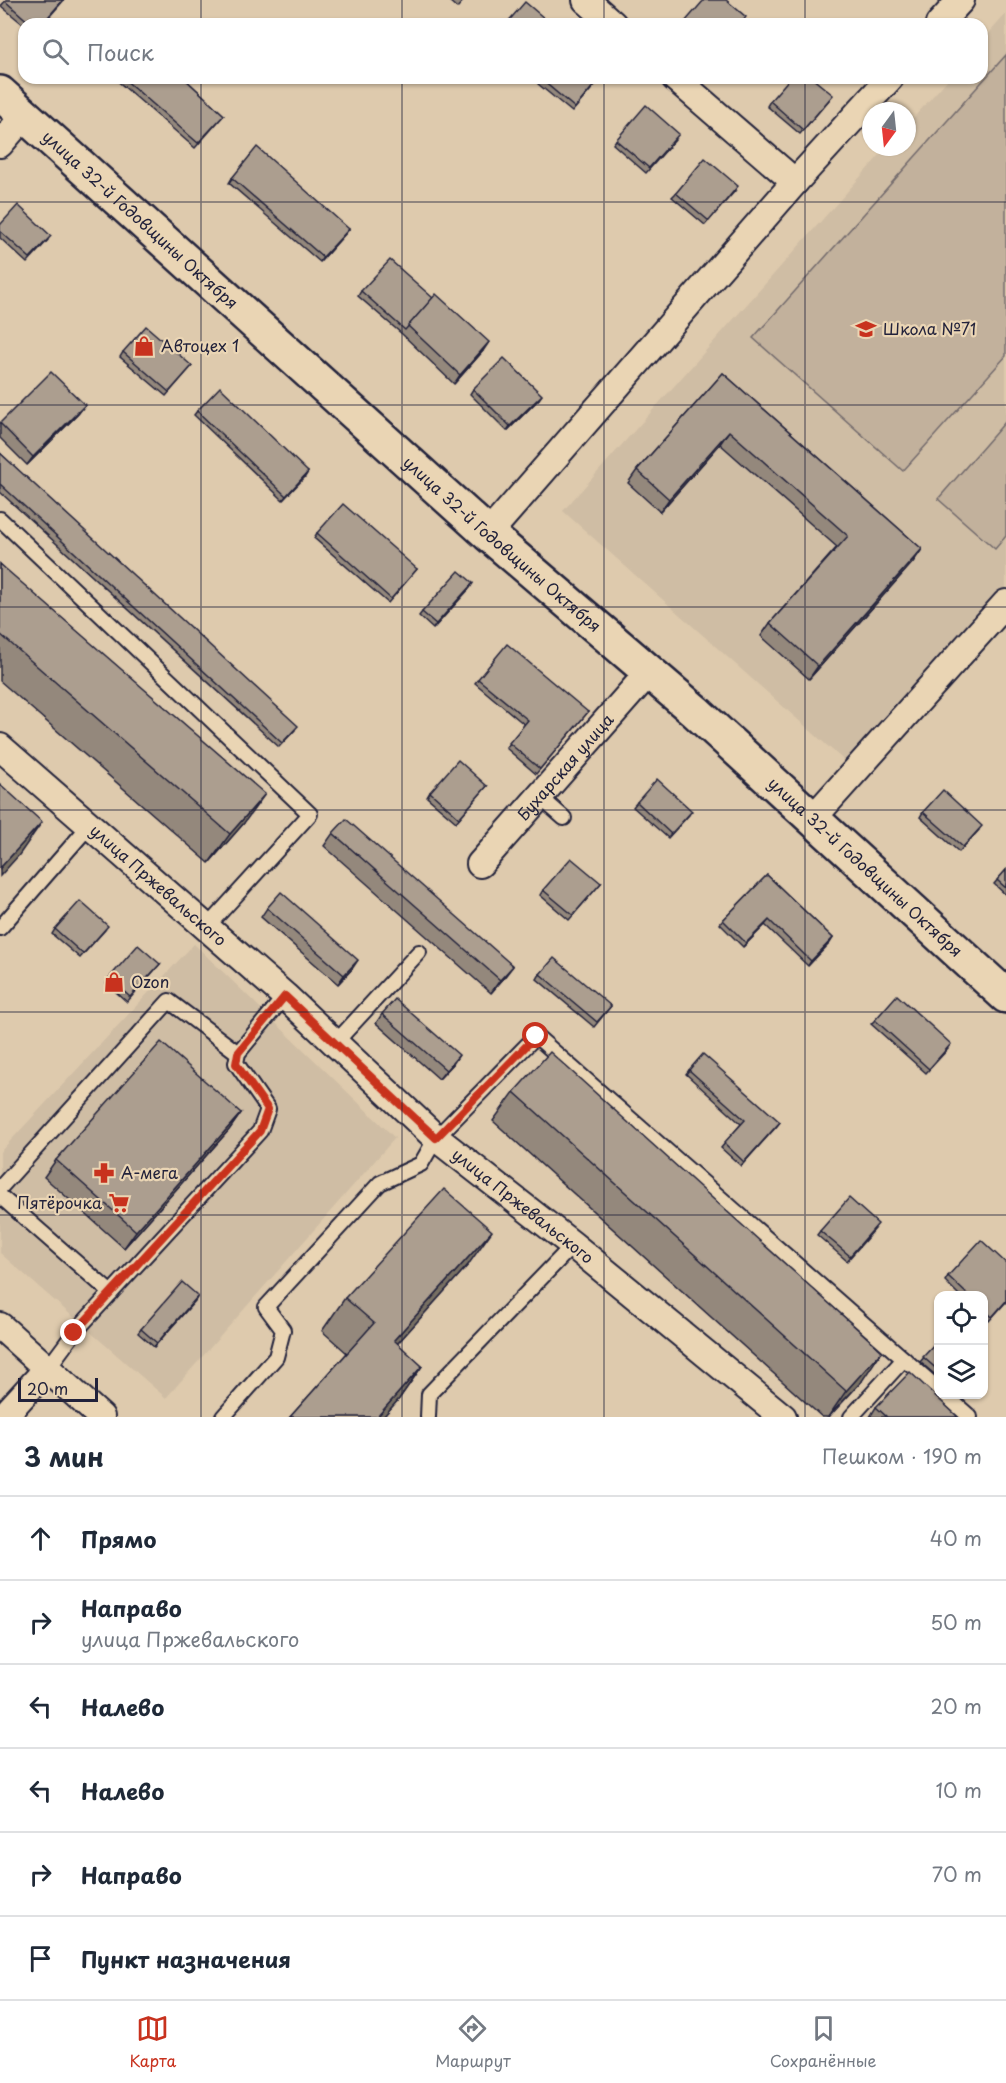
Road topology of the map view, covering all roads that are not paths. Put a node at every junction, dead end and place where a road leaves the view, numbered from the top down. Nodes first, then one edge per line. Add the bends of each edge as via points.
1 (586, 0) edge
2 (961, 0) edge
3 (607, 18) edge
4 (944, 18) edge
5 (682, 84) edge
6 (885, 84) edge
7 (0, 93) edge
8 (25, 115) junction
9 (0, 144) edge
10 (795, 183) junction
11 (0, 519) edge
12 (488, 534) junction
13 (1006, 603) edge
14 (650, 671) junction
15 (0, 747) edge
16 (539, 796) junction
17 (564, 818) dead end
18 (813, 818) junction
19 (89, 826) junction
20 (480, 864) dead end
21 (0, 928) edge
22 (206, 928) junction
23 (418, 952) dead end
24 (285, 996) junction
25 (1006, 996) edge
26 (335, 1042) junction
27 (238, 1053) junction
28 (436, 1138) junction
29 (0, 1188) edge
30 (0, 1196) edge
31 (573, 1245) junction
32 (111, 1293) junction
33 (0, 1326) edge
34 (904, 1359) junction
35 (48, 1368) junction
36 (934, 1385) edge
37 (949, 1399) edge
38 (3, 1417) edge
39 (100, 1417) edge
40 (223, 1417) edge
41 (428, 1417) edge
42 (783, 1417) edge
43 (851, 1417) edge
44 (970, 1417) edge

1 - 3 street
2 - 4 street
5 - 10 street
6 - 10 street
7 - 8 main road, улица 32-й Годовщины Октября
8 - 9 street
8 - 12 main road, улица 32-й Годовщины Октября
10 - 12 street
11 - 22 lane via 310,814
12 - 14 main road, улица 32-й Годовщины Октября
13 - 18 street
14 - 16 street, Бухарская улица
14 - 18 main road, улица 32-й Годовщины Октября
15 - 19 street, улица Пржевальского
16 - 17 lane
16 - 20 street, Бухарская улица
18 - 25 main road, улица 32-й Годовщины Октября
19 - 21 lane
19 - 22 street, улица Пржевальского
22 - 24 street, улица Пржевальского
23 - 26 lane
24 - 26 street, улица Пржевальского
24 - 27 lane
26 - 28 street, улица Пржевальского
27 - 29 lane via 169,1001
27 - 32 lane via 236,1064 268,1109 260,1131
28 - 31 street, улица Пржевальского
28 - 34 lane via 536,1036
28 - 40 lane via 421,1164 380,1183 266,1307 283,1330 276,1357
30 - 32 lane
31 - 41 lane via 429,1394
31 - 42 street, улица Пржевальского
32 - 35 lane
33 - 35 street
34 - 36 lane
34 - 43 lane
35 - 38 street
35 - 39 street
37 - 44 lane

